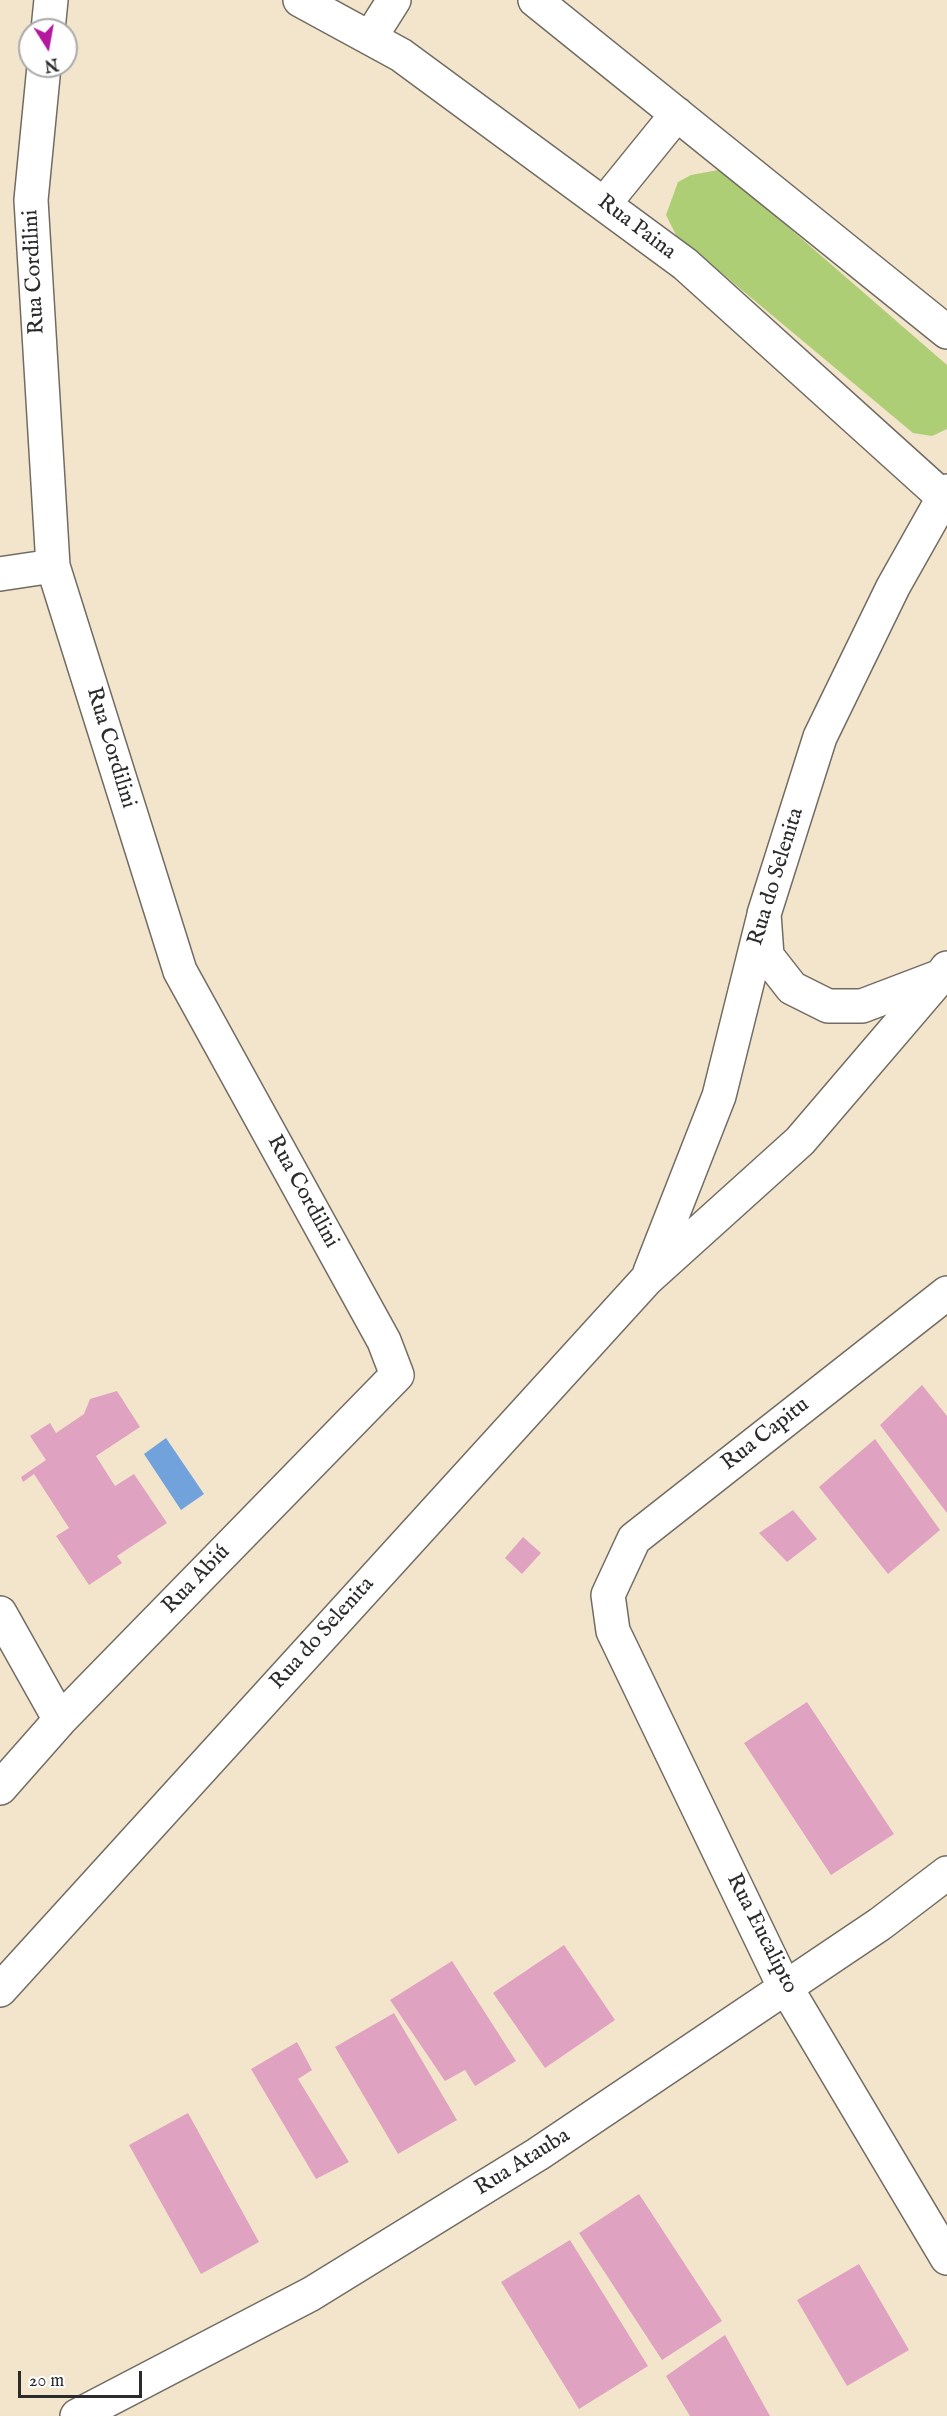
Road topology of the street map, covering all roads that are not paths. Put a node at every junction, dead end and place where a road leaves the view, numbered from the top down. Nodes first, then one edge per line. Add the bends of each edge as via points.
1 (51, 0) edge
2 (300, 0) edge
3 (394, 0) edge
4 (535, 0) edge
5 (49, 18) edge
6 (370, 38) junction
7 (43, 78) edge
8 (677, 114) junction
9 (604, 204) junction
10 (947, 332) edge
11 (945, 494) edge
12 (53, 566) junction
13 (0, 574) edge
14 (764, 914) junction
15 (944, 972) edge
16 (647, 1279) junction
17 (947, 1293) edge
18 (397, 1375) joint
19 (608, 1595) joint
20 (0, 1613) edge
21 (58, 1716) junction
22 (0, 1788) edge
23 (947, 1874) edge
24 (786, 1987) junction
25 (0, 1990) edge
26 (947, 2258) edge
27 (77, 2416) edge

1 - 5 street
2 - 6 street, Rua Paina
3 - 6 street
4 - 8 street
6 - 9 street, Rua Paina via 401,55
7 - 12 street, Rua Cordilini via 31,200
8 - 9 street
8 - 10 street
9 - 11 street, Rua Paina via 685,264
11 - 14 street, Rua do Selenita via 893,587 820,737
12 - 13 street
12 - 18 street, Rua Cordilini via 180,971 384,1341
14 - 15 street via 767,956 792,988 828,1006 862,1006
14 - 16 street, Rua do Selenita via 719,1096
15 - 16 street, Rua do Selenita via 800,1141
16 - 25 street, Rua do Selenita
17 - 19 street, Rua Capitu via 634,1539
18 - 21 street, Rua Abiú
19 - 24 street, Rua Eucalipto via 613,1630
20 - 21 street
21 - 22 street, Rua Abiú
23 - 24 street, Rua Atauba
24 - 26 street, Rua Eucalipto
24 - 27 street, Rua Atauba via 538,2154 311,2294

